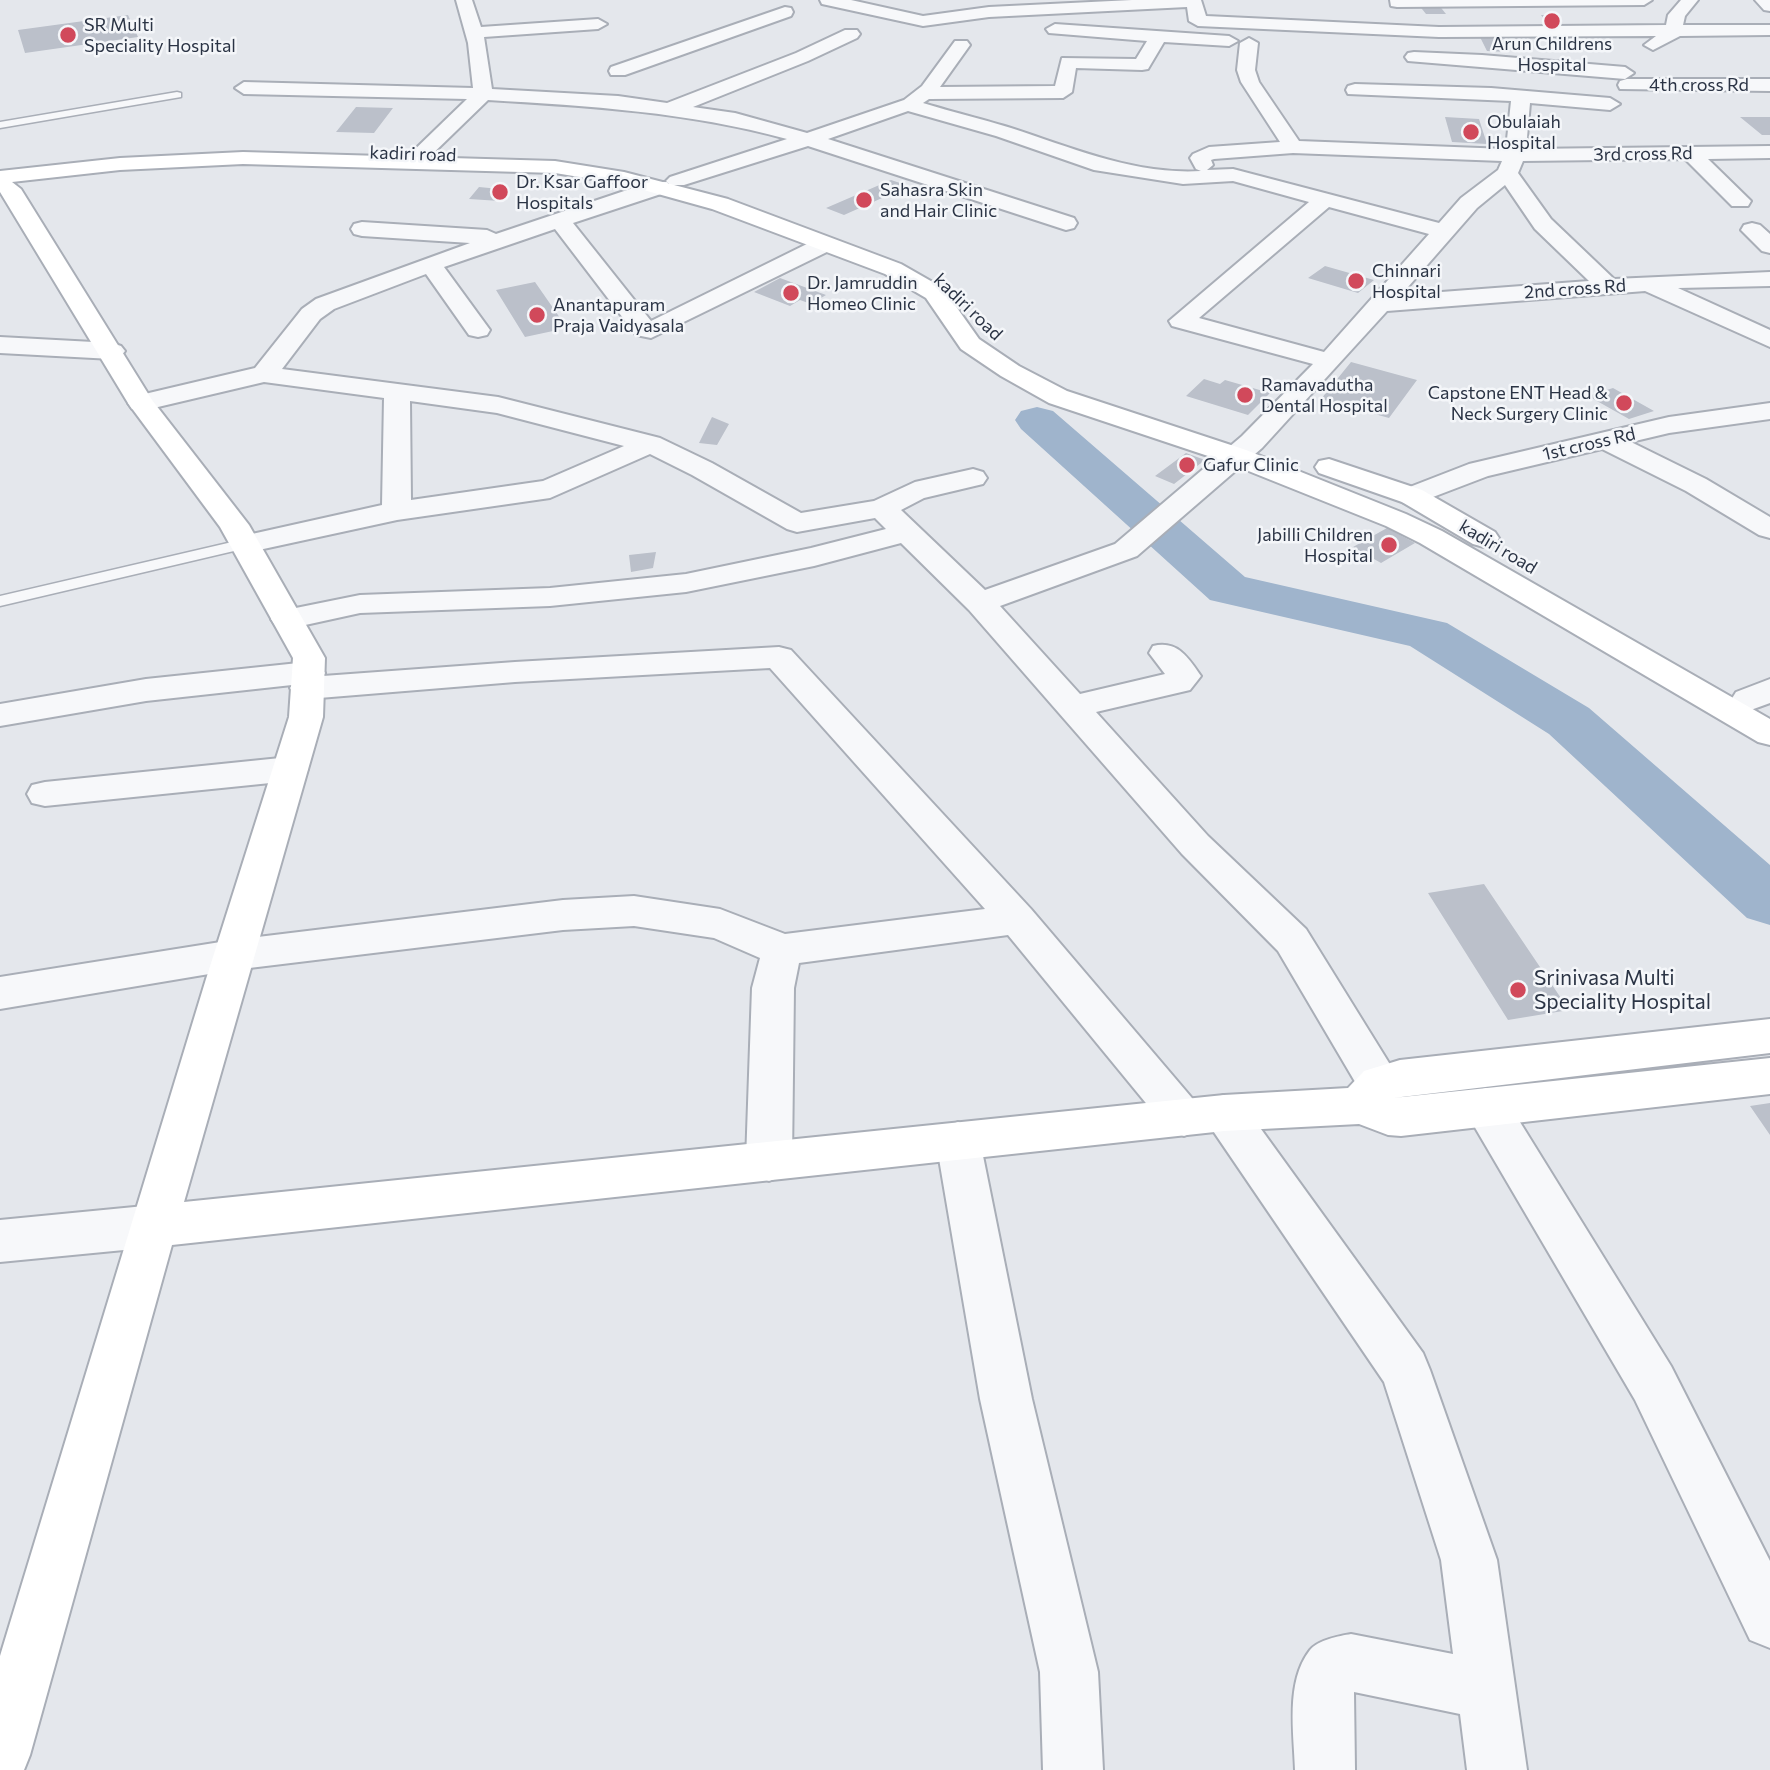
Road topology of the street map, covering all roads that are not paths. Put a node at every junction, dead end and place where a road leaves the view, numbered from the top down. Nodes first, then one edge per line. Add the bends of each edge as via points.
1 (464, 0) edge
2 (1644, 0) edge
3 (1690, 0) edge
4 (1763, 0) edge
5 (836, 1) edge
6 (1194, 1) edge
7 (1397, 2) dead end
8 (1770, 6) edge
9 (975, 7) edge
10 (785, 12) dead end
11 (923, 21) junction
12 (598, 23) dead end
13 (1770, 30) edge
14 (1198, 32) junction
15 (474, 33) junction
16 (1672, 33) junction
17 (851, 34) dead end
18 (1159, 35) junction
19 (961, 45) dead end
20 (1394, 57) dead end
21 (1339, 72) dead end
22 (1626, 79) junction
23 (1770, 85) edge
24 (243, 88) dead end
25 (1355, 90) junction
26 (926, 93) junction
27 (483, 94) junction
28 (177, 95) dead end
29 (1521, 97) junction
30 (618, 102) junction
31 (1610, 104) junction
32 (907, 105) junction
33 (1369, 106) dead end
34 (671, 108) junction
35 (1594, 120) dead end
36 (0, 125) edge
37 (1368, 130) dead end
38 (1580, 135) dead end
39 (808, 139) junction
40 (1293, 147) junction
41 (1351, 149) junction
42 (1770, 152) edge
43 (1690, 153) junction
44 (1563, 155) junction
45 (417, 157) junction
46 (1511, 164) junction
47 (6, 174) edge
48 (1208, 177) junction
49 (668, 184) junction
50 (1325, 200) junction
51 (1740, 201) dead end
52 (559, 219) junction
53 (1066, 223) dead end
54 (362, 229) dead end
55 (1752, 230) dead end
56 (1443, 231) junction
57 (503, 239) junction
58 (825, 244) junction
59 (1770, 246) edge
60 (429, 264) junction
61 (1770, 279) edge
62 (1648, 284) junction
63 (1609, 287) junction
64 (1380, 304) junction
65 (979, 315) dead end
66 (478, 331) dead end
67 (997, 334) dead end
68 (1770, 339) edge
69 (0, 345) edge
70 (112, 351) junction
71 (1331, 361) junction
72 (264, 374) junction
73 (397, 391) junction
74 (141, 403) junction
75 (1769, 412) edge
76 (1605, 440) junction
77 (650, 444) junction
78 (1244, 449) junction
79 (973, 478) dead end
80 (882, 508) junction
81 (1404, 508) junction
82 (397, 511) junction
83 (1770, 529) edge
84 (908, 532) junction
85 (245, 544) junction
86 (0, 601) edge
87 (980, 603) junction
88 (287, 619) junction
89 (1165, 653) dead end
90 (308, 681) junction
91 (1762, 701) edge
92 (1074, 706) junction
93 (0, 715) edge
94 (1770, 734) edge
95 (290, 769) junction
96 (44, 794) dead end
97 (1017, 919) junction
98 (782, 950) junction
99 (233, 955) junction
100 (0, 993) edge
101 (1770, 1036) edge
102 (1770, 1076) edge
103 (1369, 1095) junction
104 (1486, 1106) junction
105 (1204, 1115) junction
106 (958, 1141) junction
107 (769, 1161) junction
108 (155, 1226) junction
109 (0, 1241) edge
110 (1770, 1620) edge
111 (1487, 1690) junction
112 (0, 1755) edge
113 (1073, 1770) edge
114 (1325, 1770) edge
115 (1497, 1770) edge

1 - 15 street
2 - 7 street
3 - 16 street via 1677,15
4 - 8 street
5 - 11 street
6 - 9 street
6 - 14 street
9 - 11 street
10 - 30 street via 616,65
11 - 18 street
12 - 15 street
13 - 16 street
14 - 16 street
14 - 18 street
14 - 40 street via 1256,44 1246,70 1250,82
15 - 27 street
16 - 22 street via 1640,54
17 - 34 street
18 - 26 street via 1142,65 1068,62 1063,92
19 - 26 street
20 - 22 street, 4th cross Rd via 1482,60
21 - 25 street
22 - 23 street, 4th cross Rd
22 - 31 street via 1628,88
24 - 27 street
25 - 29 street
25 - 33 street
26 - 32 street
27 - 30 street
27 - 45 street
28 - 36 lane
29 - 31 street
29 - 46 street
30 - 34 street
31 - 35 street
32 - 39 street
32 - 48 street via 1094,164 1183,178
34 - 39 street
37 - 41 street
38 - 44 street
39 - 49 street
39 - 53 street
40 - 41 street, 3rd cross Rd
40 - 48 street, 3rd cross Rd via 1204,155 1200,158
41 - 46 street, 3rd cross Rd
42 - 43 street, 3rd cross Rd
43 - 44 street, 3rd cross Rd
43 - 51 street
44 - 46 street, 3rd cross Rd
45 - 47 main road, kadiri road via 212,158
45 - 49 main road, kadiri road via 565,168
46 - 56 street
46 - 63 street via 1544,224
47 - 70 main road
48 - 50 street via 1233,175
49 - 52 street
49 - 58 main road, kadiri road
49 - 65 main road, kadiri road via 725,194 928,268
50 - 56 street
50 - 71 street via 1181,321
52 - 57 street
52 - 58 street via 645,330 651,331
54 - 57 street
55 - 59 street
56 - 64 street
57 - 60 street
58 - 78 main road, kadiri road via 893,269 935,293 970,344 1046,391
60 - 66 street
60 - 72 street via 325,304 311,314
61 - 62 street, 2nd cross Rd
62 - 63 street, 2nd cross Rd
62 - 68 street
63 - 64 street, 2nd cross Rd
64 - 71 street
67 - 78 main road, kadiri road via 1015,354 1066,378
69 - 70 street
70 - 74 main road
71 - 78 street
72 - 73 street
72 - 74 street
73 - 77 street via 498,405
73 - 82 street
74 - 85 main road
75 - 76 street, 1st cross Rd via 1669,425
76 - 81 street, 1st cross Rd via 1479,470
76 - 83 street via 1696,485
77 - 80 street via 797,523
77 - 82 street via 550,489
78 - 81 main road, kadiri road
78 - 87 street via 1126,550
79 - 80 street via 915,491
80 - 84 street
81 - 91 main road, kadiri road
81 - 94 main road, kadiri road via 1523,590
82 - 85 street
84 - 87 street
84 - 88 street via 686,583 550,597 360,604
85 - 86 lane
85 - 88 main road
87 - 92 street
88 - 90 main road via 309,658
89 - 92 street via 1184,676 1178,682
90 - 93 street via 146,690
90 - 95 main road via 306,717
90 - 97 street via 779,657
92 - 103 street via 1195,845 1292,940
95 - 96 street
95 - 99 main road
97 - 98 street
97 - 105 street
98 - 99 street via 720,924 634,911
98 - 107 street via 773,988
99 - 100 street
99 - 108 main road
101 - 103 main road via 1400,1078
102 - 104 main road
103 - 104 main road via 1388,1116
103 - 105 main road
104 - 110 street via 1653,1382
105 - 106 main road
105 - 111 street via 1405,1370 1469,1560
106 - 107 main road
106 - 113 street via 1006,1399 1069,1672
107 - 108 main road
108 - 109 street
108 - 112 main road
111 - 114 street via 1351,1663 1337,1665 1328,1673 1324,1689
111 - 115 street

